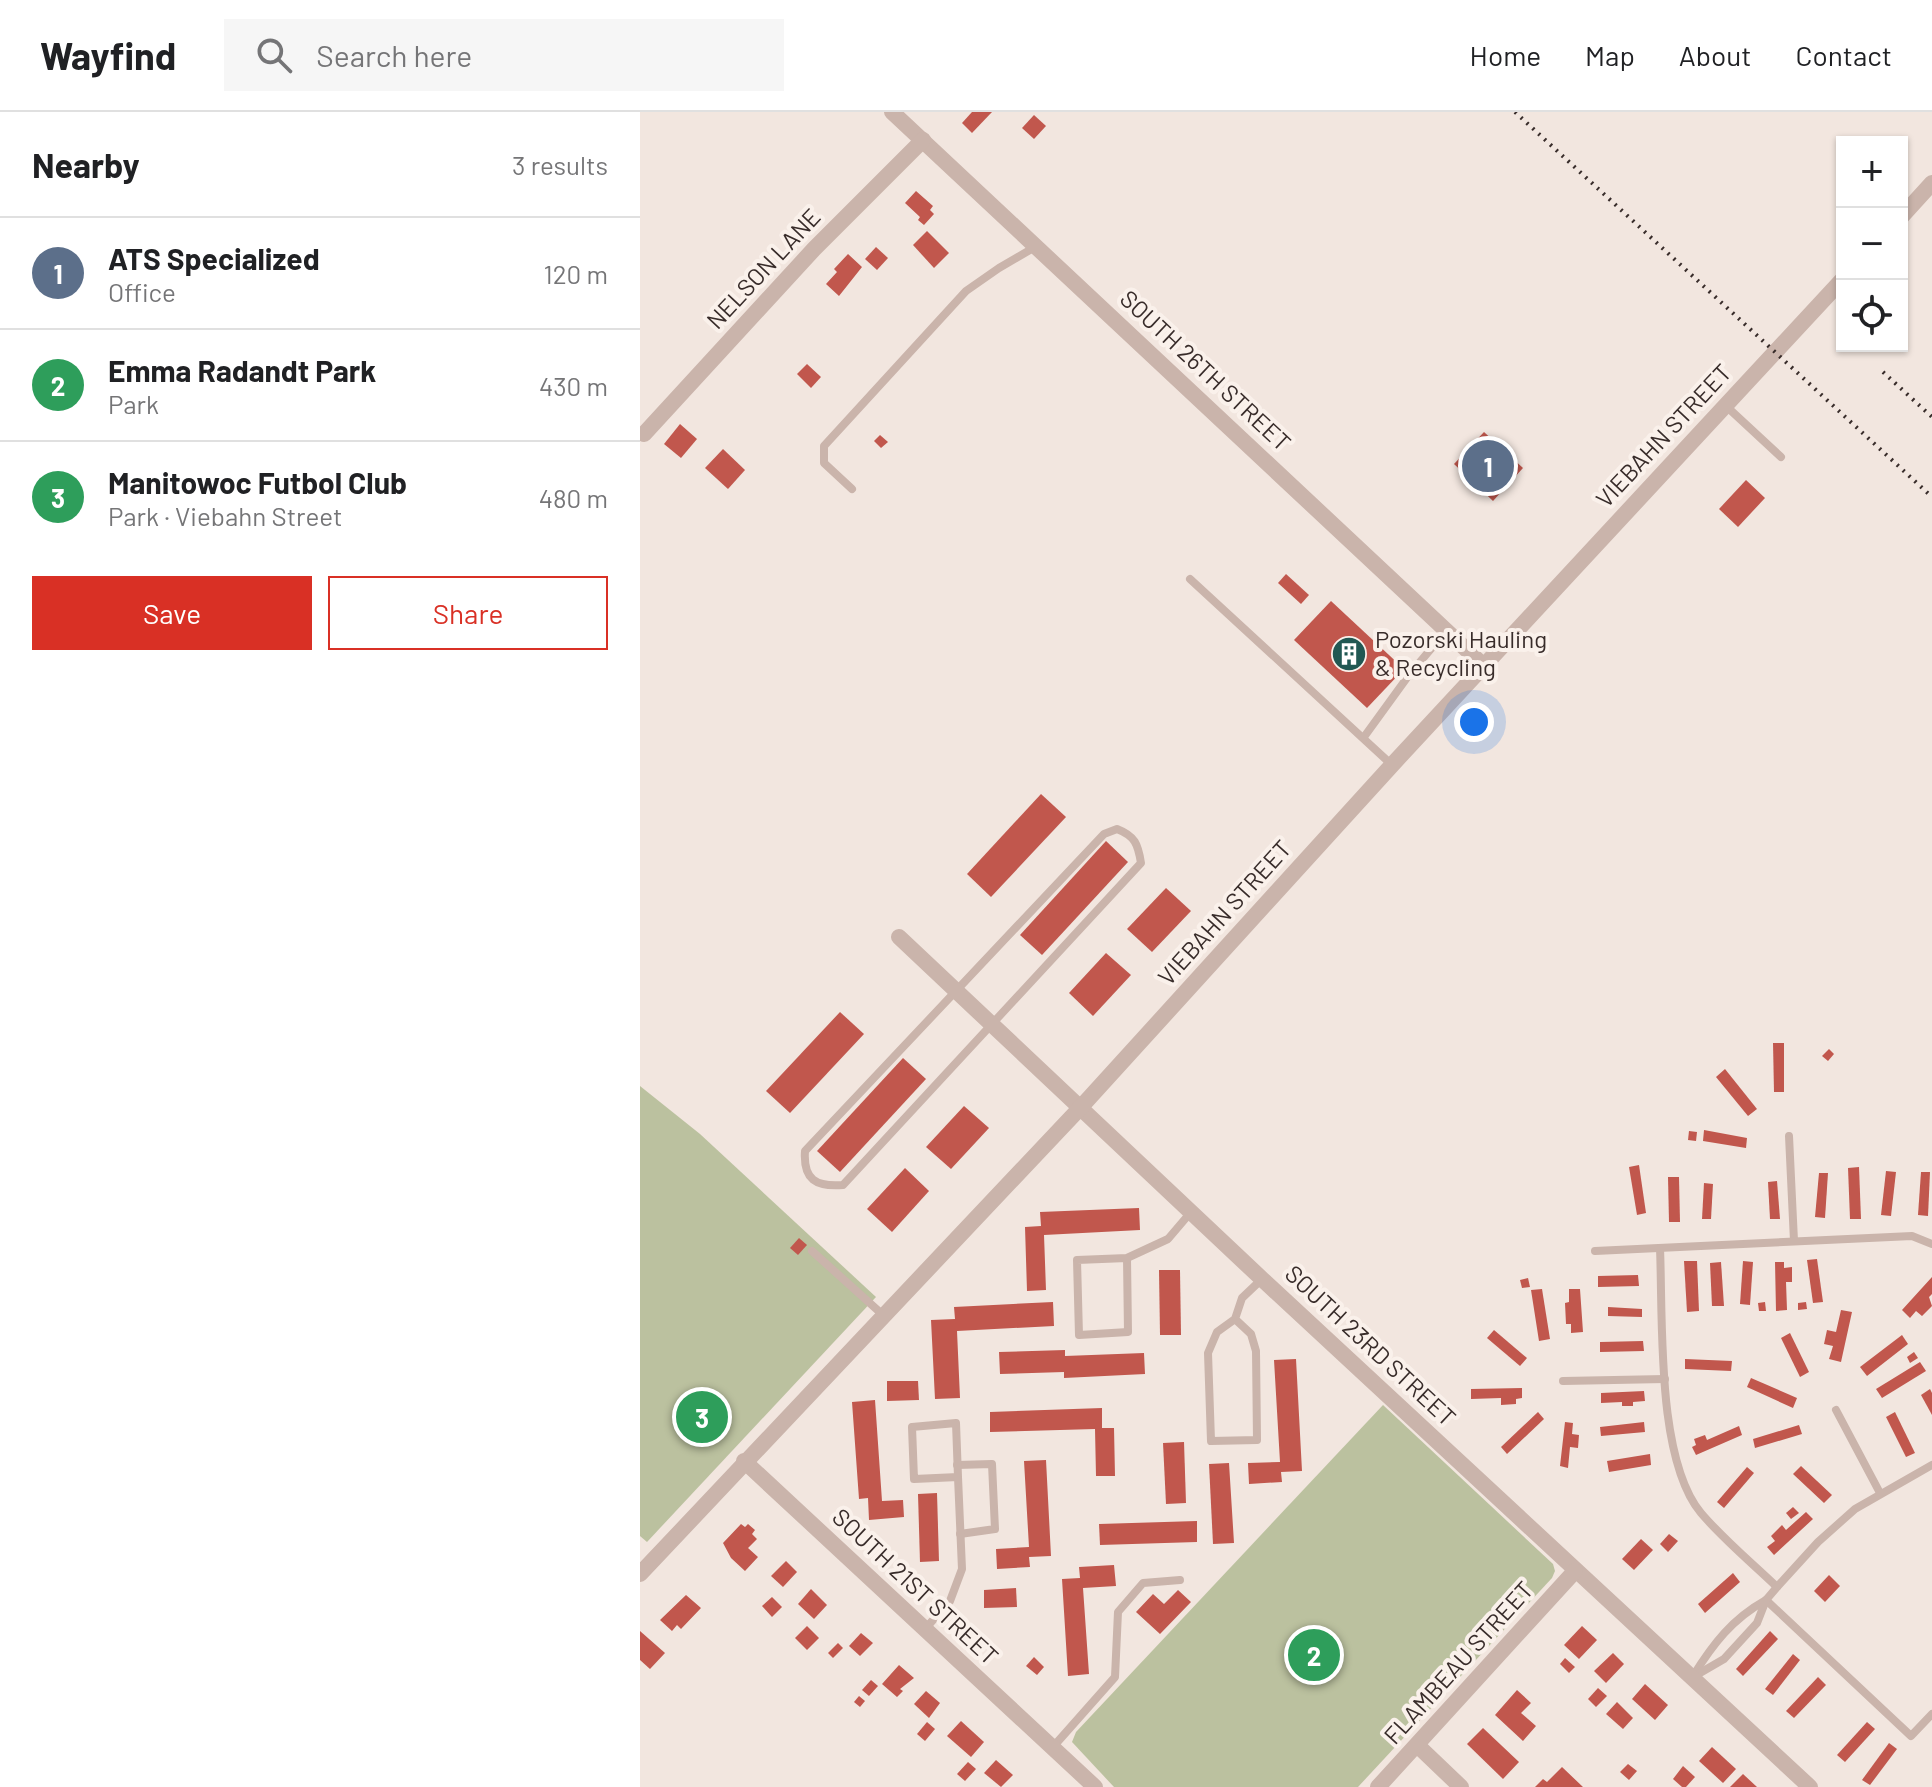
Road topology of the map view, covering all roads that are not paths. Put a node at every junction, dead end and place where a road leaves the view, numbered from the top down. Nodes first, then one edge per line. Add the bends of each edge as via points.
1 (892, 112) edge
2 (923, 140) junction
3 (1932, 183) edge
4 (1908, 209) edge
5 (1036, 247) junction
6 (1836, 290) edge
7 (1725, 406) junction
8 (644, 434) dead end
9 (1781, 457) dead end
10 (852, 489) dead end
11 (1190, 579) dead end
12 (1447, 631) junction
13 (1484, 666) junction
14 (1364, 737) junction
15 (1392, 765) junction
16 (899, 937) dead end
17 (957, 991) junction
18 (991, 1023) junction
19 (1081, 1107) junction
20 (1789, 1136) dead end
21 (1191, 1212) junction
22 (1794, 1241) junction
23 (1932, 1244) edge
24 (1660, 1248) junction
25 (812, 1251) dead end
26 (1595, 1251) dead end
27 (1127, 1258) junction
28 (1262, 1279) junction
29 (883, 1315) junction
30 (1235, 1319) junction
31 (1665, 1379) junction
32 (1563, 1381) dead end
33 (1836, 1410) dead end
34 (744, 1461) junction
35 (957, 1465) junction
36 (1929, 1466) edge
37 (958, 1477) junction
38 (1932, 1478) edge
39 (1880, 1493) junction
40 (960, 1534) junction
41 (1575, 1571) junction
42 (640, 1574) edge
43 (1180, 1580) dead end
44 (1777, 1587) junction
45 (1766, 1600) junction
46 (924, 1629) junction
47 (1693, 1677) junction
48 (1932, 1714) edge
49 (1417, 1745) junction
50 (1053, 1748) junction
51 (1095, 1787) edge
52 (1378, 1787) edge
53 (1461, 1787) edge
54 (1810, 1787) edge

1 - 2 street, SOUTH 26TH STREET
2 - 5 street, SOUTH 26TH STREET
2 - 8 street, NELSON LANE via 814,249
3 - 4 street
5 - 10 lane via 966,291 824,446 824,463
5 - 12 street, SOUTH 26TH STREET
6 - 7 street, VIEBAHN STREET
7 - 9 lane
7 - 13 street, VIEBAHN STREET
11 - 14 lane
12 - 13 street, SOUTH 26TH STREET
12 - 14 lane
13 - 15 street, VIEBAHN STREET
14 - 15 lane
15 - 19 street, VIEBAHN STREET
16 - 17 street, SOUTH 23RD STREET
17 - 18 street, SOUTH 23RD STREET
17 - 18 lane via 1104,834 1117,829 1130,835 1139,845 1141,863
17 - 18 lane via 805,1151 804,1166 812,1180 843,1185
18 - 19 street, SOUTH 23RD STREET
19 - 21 street, SOUTH 23RD STREET
19 - 29 street, VIEBAHN STREET
20 - 22 lane
21 - 27 lane via 1168,1239
21 - 28 street, SOUTH 23RD STREET
22 - 23 lane via 1912,1236
22 - 24 lane
24 - 26 lane
24 - 31 lane
25 - 29 lane
27 - 27 lane via 1077,1260 1079,1335 1128,1332
28 - 30 lane via 1242,1298
28 - 41 street, SOUTH 23RD STREET
29 - 34 street, VIEBAHN STREET
30 - 30 lane via 1251,1334 1256,1351 1257,1440 1211,1441 1208,1353 1217,1332
31 - 32 lane
31 - 44 lane via 1674,1457 1685,1486 1700,1512
33 - 39 lane
34 - 42 street, VIEBAHN STREET
34 - 46 street, SOUTH 21ST STREET
35 - 37 lane
35 - 37 lane via 956,1423 912,1427 914,1479
35 - 40 lane via 992,1464 995,1529
36 - 38 lane
36 - 39 lane
37 - 40 lane
39 - 44 lane via 1818,1542
40 - 46 lane via 962,1569 950,1601
41 - 47 street, SOUTH 23RD STREET
41 - 49 street, FLAMBEAU STREET
43 - 50 lane via 1143,1583 1118,1612 1115,1677
44 - 45 lane
45 - 47 lane via 1743,1613 1710,1648
45 - 47 lane via 1757,1623 1724,1659
45 - 48 lane via 1911,1736
46 - 50 street, SOUTH 21ST STREET
47 - 54 street, SOUTH 23RD STREET
49 - 52 street, FLAMBEAU STREET
49 - 53 street
50 - 51 street, SOUTH 21ST STREET

